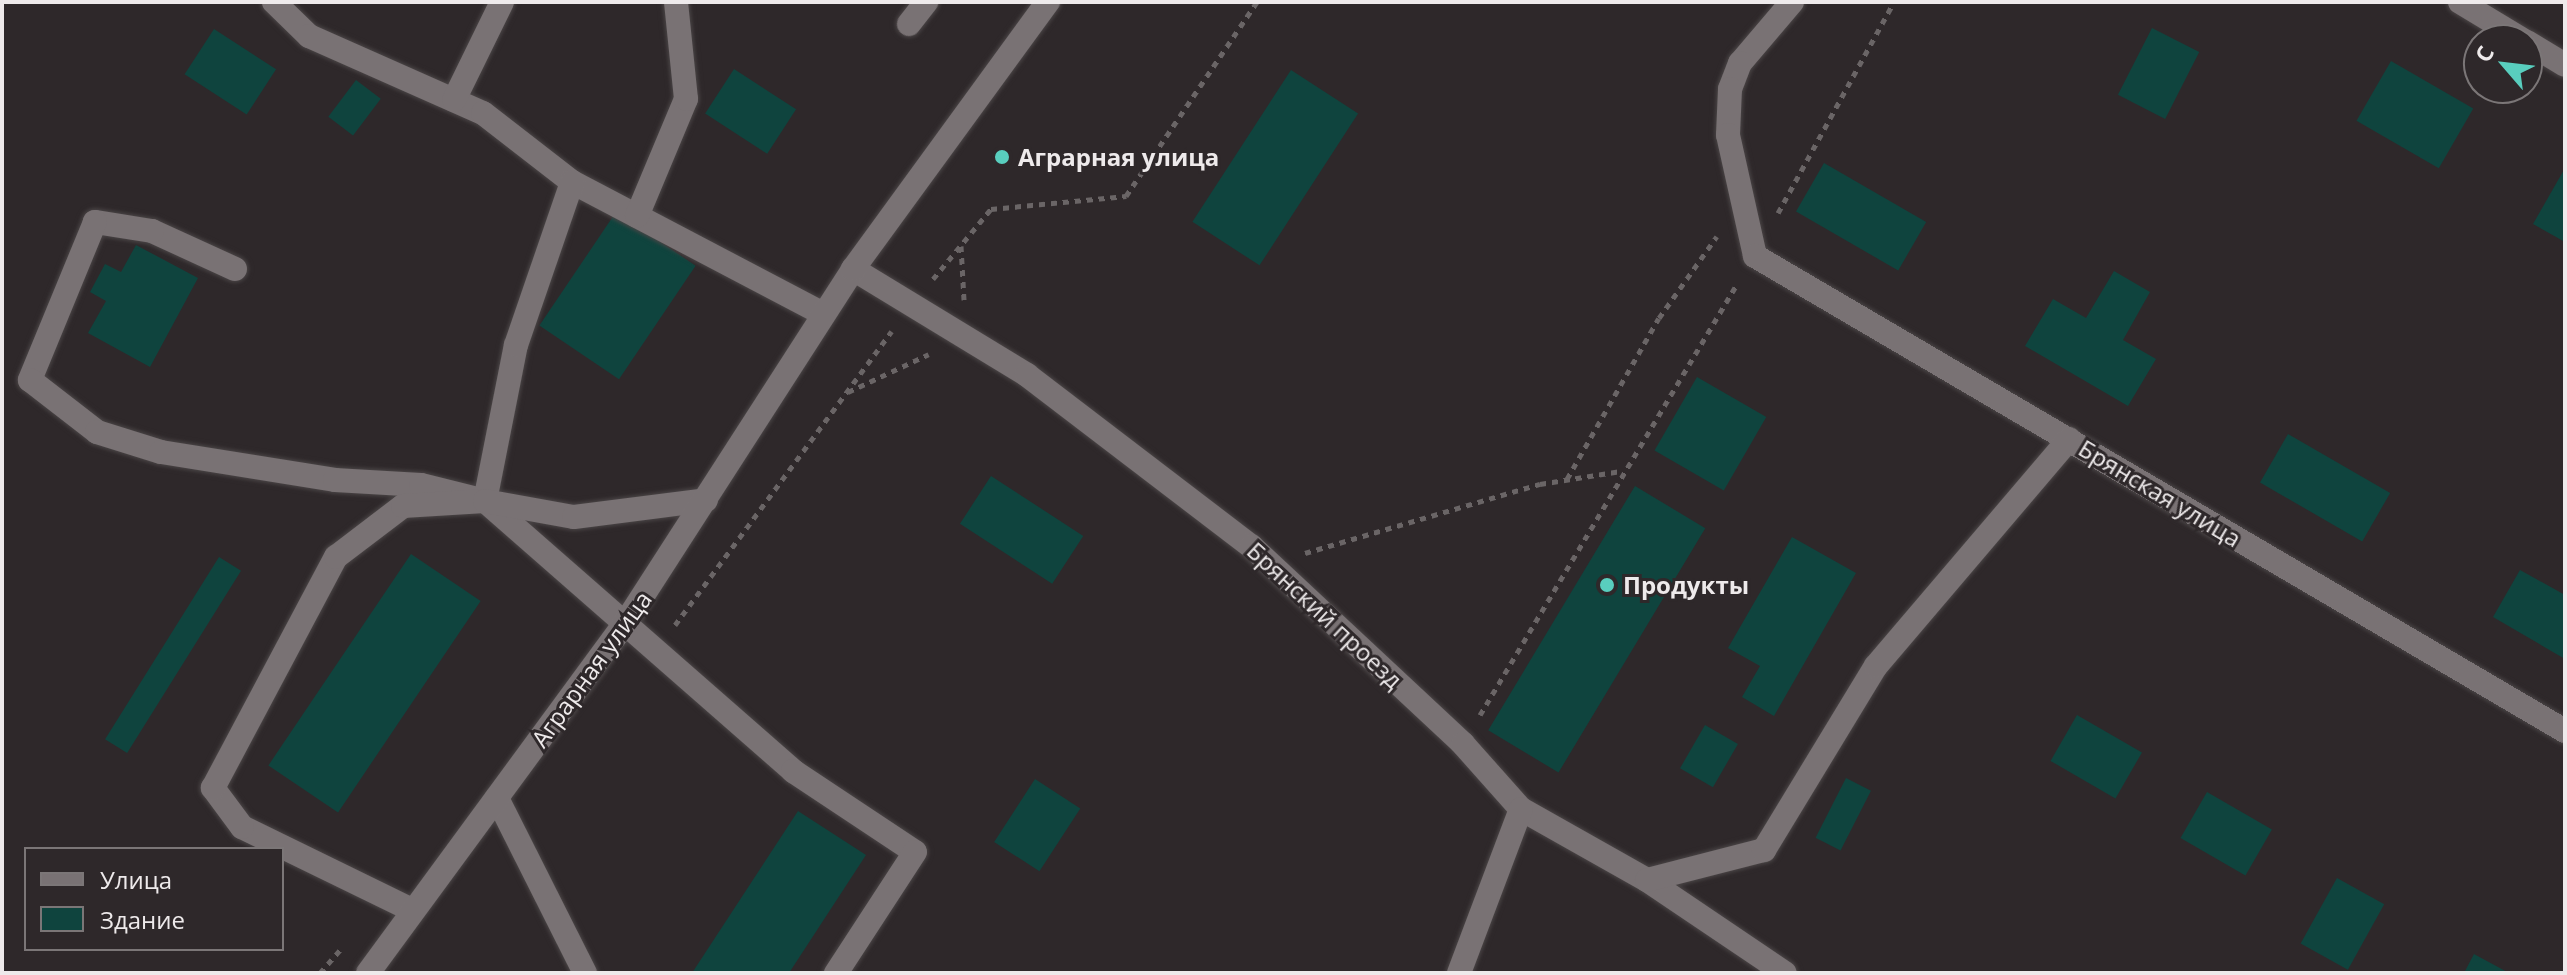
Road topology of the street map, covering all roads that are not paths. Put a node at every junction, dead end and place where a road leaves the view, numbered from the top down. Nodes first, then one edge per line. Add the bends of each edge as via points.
1 (274, 2) edge
2 (502, 2) edge
3 (676, 2) edge
4 (926, 2) edge
5 (1048, 2) edge
6 (1792, 2) edge
7 (2460, 2) edge
8 (909, 24) dead end
9 (2497, 24) edge
10 (2543, 52) edge
11 (2565, 65) edge
12 (454, 100) junction
13 (572, 182) junction
14 (637, 216) junction
15 (235, 269) dead end
16 (853, 269) junction
17 (823, 314) junction
18 (2069, 439) junction
19 (706, 500) junction
20 (485, 501) junction
21 (624, 625) junction
22 (2565, 731) edge
23 (497, 798) junction
24 (1521, 809) junction
25 (283, 847) edge
26 (284, 848) edge
27 (1647, 880) junction
28 (412, 910) junction
29 (368, 973) edge
30 (585, 973) edge
31 (836, 973) edge
32 (1459, 973) edge
33 (1785, 973) edge

1 - 12 street via 309,36
2 - 12 street
3 - 14 street via 686,99
4 - 8 street
5 - 16 street, Аграрная улица
6 - 18 street, Брянская улица via 1740,63 1730,89 1728,135 1755,256
7 - 9 street
10 - 11 street
12 - 13 street via 483,113
13 - 14 street
13 - 20 street via 516,345
14 - 17 street
15 - 20 street via 152,231 95,222 30,380 97,432 161,452 335,480 421,485
16 - 17 street, Аграрная улица
16 - 24 street, Брянский проезд via 967,336 1270,563 1463,744
17 - 19 street, Аграрная улица
18 - 22 street, Брянская улица
18 - 27 street via 1876,666 1764,850
19 - 20 street via 574,517
19 - 21 street, Аграрная улица
20 - 21 street
20 - 25 street via 403,506 336,557 213,788 242,827
21 - 23 street, Аграрная улица
21 - 31 street via 793,771 915,852
23 - 28 street, Аграрная улица
23 - 30 street
24 - 27 street, Брянский проезд
24 - 32 street
26 - 28 street
27 - 33 street, Брянский проезд
28 - 29 street, Аграрная улица

